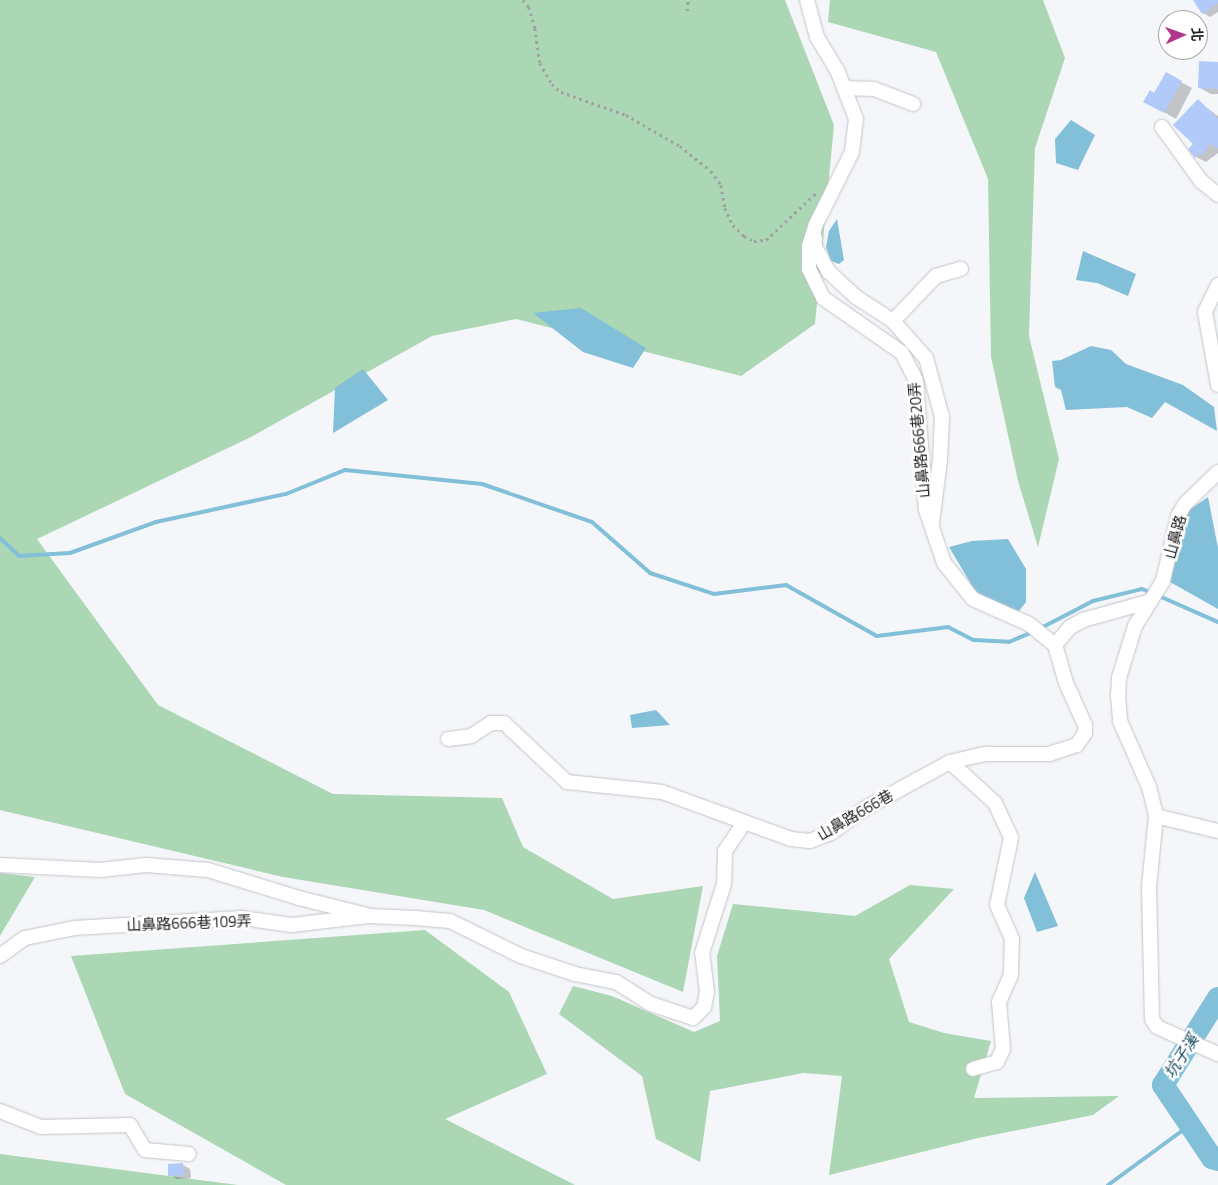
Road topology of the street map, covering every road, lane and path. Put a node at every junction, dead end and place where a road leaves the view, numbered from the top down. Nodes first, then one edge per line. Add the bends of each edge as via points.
1 (523, 0) edge
2 (688, 0) edge
3 (807, 0) edge
4 (687, 11) dead end
5 (844, 88) junction
6 (913, 104) dead end
7 (1162, 127) dead end
8 (820, 190) dead end
9 (1218, 195) edge
10 (816, 224) junction
11 (961, 270) dead end
12 (1218, 285) edge
13 (893, 321) junction
14 (1218, 385) edge
15 (1218, 472) edge
16 (931, 530) junction
17 (1149, 600) junction
18 (1055, 645) junction
19 (448, 739) dead end
20 (950, 762) junction
21 (1156, 816) junction
22 (744, 822) junction
23 (1218, 831) edge
24 (0, 865) edge
25 (370, 916) junction
26 (0, 956) edge
27 (1218, 1054) edge
28 (973, 1069) dead end
29 (0, 1111) edge
30 (190, 1154) dead end

1 - 8 path via 529,7 535,28 540,63 552,84 561,92 635,119 680,146 721,185 724,208 733,225 744,236 766,240
2 - 4 path
3 - 5 street, 山鼻路666巷20弄 via 817,36
5 - 6 street via 874,89
5 - 10 street, 山鼻路666巷20弄 via 856,119 852,152
7 - 9 street via 1201,181
10 - 13 street via 815,248 829,272 856,297
10 - 16 street, 山鼻路666巷20弄 via 809,246 809,269 823,298 902,354 916,381 921,468
11 - 13 street via 936,276
12 - 14 street via 1205,312
13 - 16 street via 926,358 942,417
15 - 17 street, 山鼻路 via 1185,504 1178,516 1160,586
16 - 18 street, 山鼻路666巷20弄 via 944,563 973,598 1038,631
17 - 18 street via 1082,620 1070,627
17 - 21 street via 1126,652 1118,696 1120,721 1149,787
18 - 20 street, 山鼻路666巷 via 1066,683 1085,725 1085,734 1076,745 1049,754 986,754
19 - 22 street, 山鼻路666巷 via 470,736 491,723 504,723 567,782 662,792
20 - 22 street, 山鼻路666巷 via 864,809 831,833 810,841 791,839
20 - 28 street via 995,803 1011,838 997,906 1012,939 1012,975 999,1002 1003,1049 997,1062
21 - 23 street
21 - 27 street via 1149,906 1150,1010 1157,1027
22 - 25 street, 山鼻路666巷109弄 via 725,852 724,884 702,953 707,992 704,1007 694,1018 651,1004 616,982 575,974 521,956 450,922
24 - 25 street via 100,870 146,865 208,870
25 - 26 street, 山鼻路666巷109弄 via 292,925 242,918 74,928 25,938
29 - 30 street via 41,1127 130,1125 145,1150

